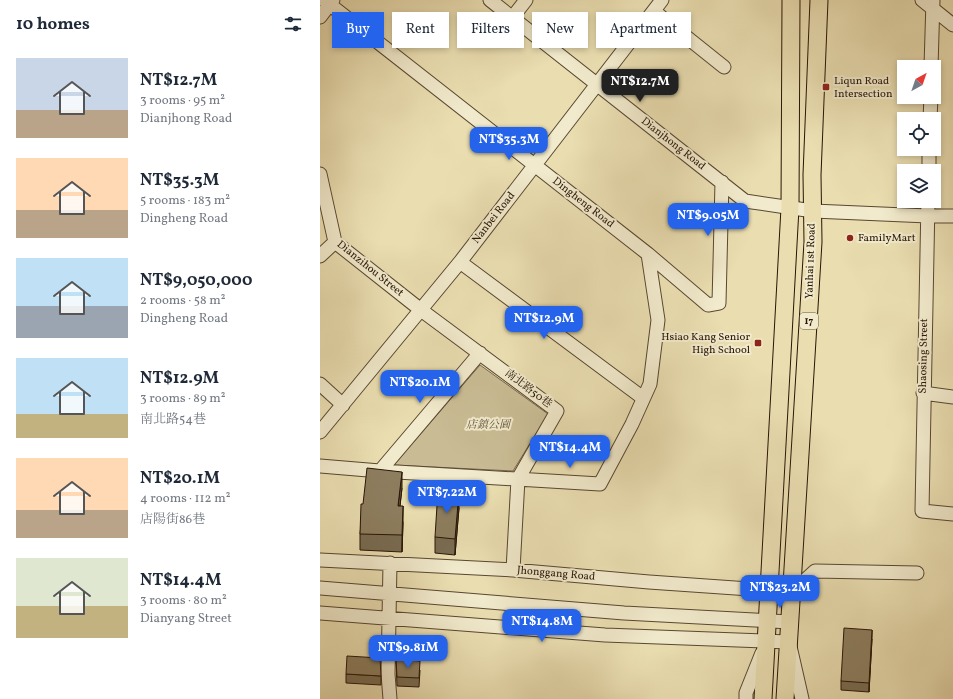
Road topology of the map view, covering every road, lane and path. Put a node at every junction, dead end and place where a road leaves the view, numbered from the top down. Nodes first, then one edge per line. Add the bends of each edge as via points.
1 (490, 0) edge
2 (526, 0) edge
3 (662, 0) edge
4 (791, 0) edge
5 (819, 0) edge
6 (922, 0) edge
7 (329, 2) edge
8 (933, 4) edge
9 (654, 11) junction
10 (505, 12) edge
11 (517, 12) edge
12 (320, 17) edge
13 (953, 25) edge
14 (524, 27) edge
15 (931, 60) edge
16 (724, 67) dead end
17 (598, 85) junction
18 (535, 165) junction
19 (320, 174) edge
20 (722, 182) junction
21 (790, 208) junction
22 (928, 208) edge
23 (813, 211) junction
24 (928, 216) junction
25 (953, 216) edge
26 (335, 242) junction
27 (648, 254) junction
28 (320, 256) edge
29 (460, 262) junction
30 (421, 310) junction
31 (480, 353) junction
32 (320, 384) edge
33 (923, 393) junction
34 (953, 397) edge
35 (643, 398) junction
36 (343, 405) junction
37 (320, 432) edge
38 (320, 466) edge
39 (380, 471) junction
40 (518, 479) junction
41 (953, 514) edge
42 (320, 560) edge
43 (390, 563) junction
44 (513, 570) junction
45 (917, 573) dead end
46 (320, 588) edge
47 (770, 591) junction
48 (792, 592) junction
49 (390, 594) junction
50 (320, 613) edge
51 (390, 618) junction
52 (768, 621) junction
53 (790, 622) junction
54 (767, 642) junction
55 (789, 642) junction
56 (388, 674) junction
57 (385, 699) edge
58 (390, 699) edge
59 (746, 699) edge
60 (763, 699) edge
61 (785, 699) edge
62 (802, 699) edge

1 - 10 street, Dianjhong Road
2 - 11 street
3 - 9 street, Nanbei Road
4 - 21 main road, 17
5 - 23 main road, Yanhai 1st Road / 17 via 812,175
6 - 8 street
7 - 12 street
7 - 18 street, Dingheng Road
8 - 13 street
8 - 15 street
9 - 16 street
9 - 17 street, Nanbei Road
14 - 17 street, Dianjhong Road
17 - 18 street, Nanbei Road
17 - 20 street, Dianjhong Road
18 - 27 street, Dingheng Road
18 - 29 street, Nanbei Road
19 - 26 street, Dianzihou Street
20 - 21 street, Dianjhong Road via 745,200
20 - 27 street, Dingheng Road via 719,303 708,305
21 - 23 street, Dianjhong Road
21 - 47 main road, 17
22 - 24 street, Shaosing Street
23 - 24 street, Dianjhong Road
23 - 48 main road, Yanhai 1st Road / 17
24 - 25 street, Dianjhong Road
24 - 33 street, Shaosing Street
26 - 28 street
26 - 30 street, Dianzihou Street
27 - 35 street via 658,320 650,384
29 - 30 street, Nanbei Road
29 - 35 street
30 - 31 street, 南北路50巷
30 - 36 street, Nanbei Road
31 - 39 street
31 - 40 street, 南北路50巷 via 556,411
32 - 36 street
33 - 34 street
33 - 41 street, Shaosing Street via 922,511
35 - 40 street via 600,484
36 - 37 street, Nanbei Road
38 - 39 street
39 - 40 street
40 - 44 street, 南北路50巷
42 - 43 street, Jhonggang Road
43 - 44 street, Jhonggang Road
43 - 49 street
44 - 47 street, Jhonggang Road
45 - 48 street via 815,571
46 - 49 street
47 - 48 street, Jhonggang Road
47 - 52 main road, 17
48 - 53 main road, Yanhai 1st Road / 17
49 - 51 street
49 - 52 street via 624,613
50 - 51 street
51 - 54 street via 605,635
51 - 56 street
52 - 53 street
52 - 54 main road, 17
53 - 55 main road, Yanhai 1st Road / 17
54 - 55 street
54 - 59 street via 746,693
54 - 60 main road, 17
55 - 61 main road, 17
55 - 62 street
56 - 57 street
56 - 58 street

